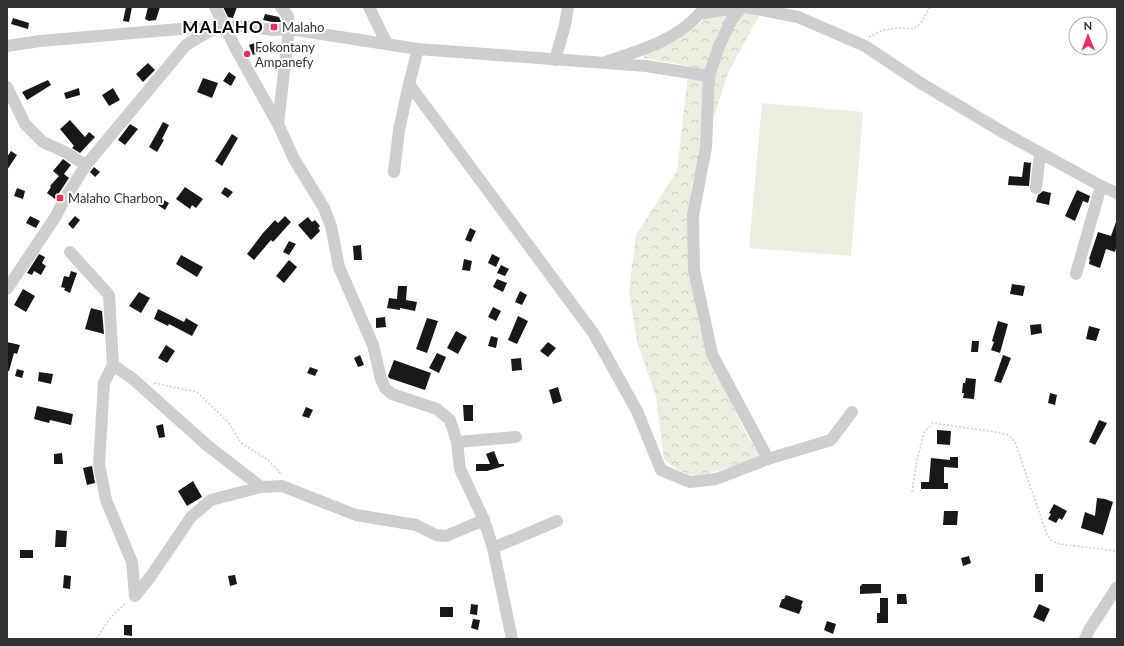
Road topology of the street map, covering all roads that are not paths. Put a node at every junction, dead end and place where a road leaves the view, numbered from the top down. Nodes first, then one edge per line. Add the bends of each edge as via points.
1 (215, 7) edge
2 (281, 7) edge
3 (369, 7) edge
4 (568, 7) edge
5 (738, 7) edge
6 (742, 7) edge
7 (746, 7) edge
8 (703, 10) edge
9 (226, 27) junction
10 (211, 30) junction
11 (290, 30) junction
12 (387, 44) junction
13 (7, 46) edge
14 (418, 49) junction
15 (555, 60) junction
16 (600, 63) junction
17 (709, 76) junction
18 (409, 84) junction
19 (7, 87) edge
20 (278, 124) junction
21 (1040, 153) junction
22 (86, 165) junction
23 (394, 172) dead end
24 (1101, 186) junction
25 (1036, 188) dead end
26 (1117, 193) edge
27 (70, 252) dead end
28 (1076, 274) dead end
29 (7, 290) edge
30 (114, 365) junction
31 (852, 412) dead end
32 (516, 437) dead end
33 (457, 442) junction
34 (768, 459) junction
35 (261, 487) junction
36 (484, 520) junction
37 (557, 521) dead end
38 (493, 548) junction
39 (1117, 587) edge
40 (512, 639) edge
41 (1085, 639) edge

1 - 9 street
2 - 11 street via 288,16
3 - 12 street
4 - 15 street
5 - 8 street
6 - 17 street via 732,19 719,46
7 - 21 street via 798,17 865,46 919,82
8 - 16 street via 678,32 642,50
9 - 10 street
9 - 11 street
9 - 20 street
10 - 13 street via 190,28
10 - 22 street via 186,45
11 - 12 street
11 - 20 street
12 - 14 street
14 - 15 street
14 - 18 street
15 - 16 street
16 - 17 street via 646,66
17 - 34 street via 706,147 693,215 694,270 712,354
18 - 23 street via 399,130
18 - 34 street via 594,334 637,411 661,470 690,482 716,478
19 - 22 street via 29,129 43,142
20 - 33 street via 294,159 324,208 331,226 339,267 373,345 385,388 392,394 437,409 450,420
21 - 24 street
21 - 25 street
22 - 29 street
24 - 26 street
24 - 28 street
27 - 30 street via 109,295
30 - 35 street via 208,446
30 - 35 street via 104,383 99,464 106,500 132,562 134,596 151,576 191,517 211,500
31 - 34 street via 831,440
32 - 33 street
33 - 36 street via 460,469
35 - 36 street via 282,486 356,515 416,525 436,535 446,536
36 - 38 street
37 - 38 street
38 - 40 street
39 - 41 street

